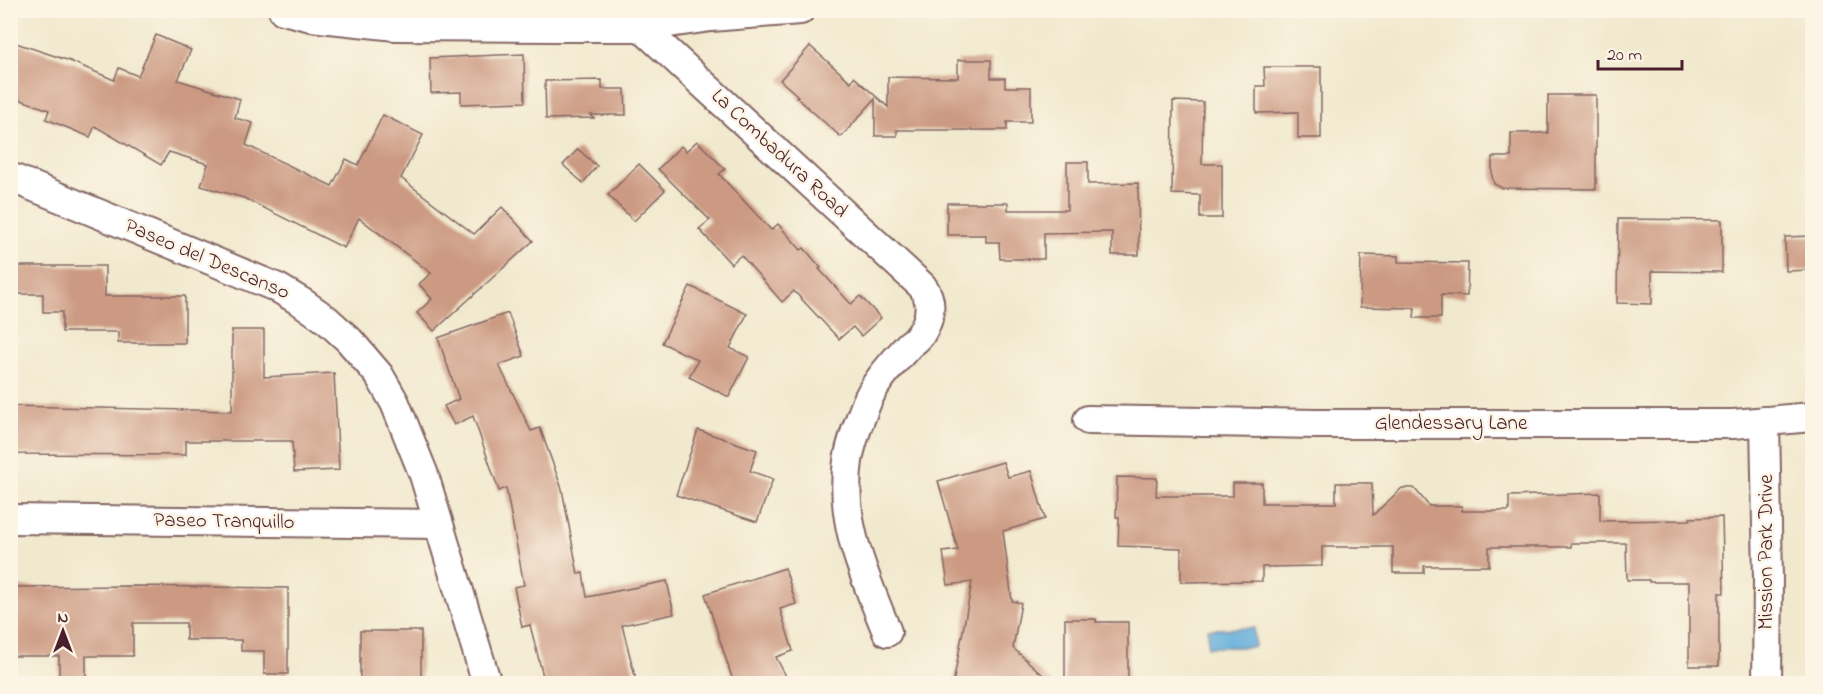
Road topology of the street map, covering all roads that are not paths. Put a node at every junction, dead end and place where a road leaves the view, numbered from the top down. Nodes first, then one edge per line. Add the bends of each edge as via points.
1 (283, 10) edge
2 (800, 10) edge
3 (641, 27) junction
4 (10, 177) edge
5 (1812, 417) edge
6 (1088, 420) dead end
7 (1765, 421) junction
8 (10, 519) edge
9 (438, 524) junction
10 (886, 632) dead end
11 (487, 684) edge
12 (1767, 684) edge

1 - 3 street via 311,17 396,26
2 - 3 street
3 - 10 street, La Combadura Road via 928,294 931,307 921,334 868,399 848,461 848,521
4 - 9 street, Paseo del Descanso via 278,288 327,320 379,375 395,403 424,475
5 - 7 street, Glendessary Lane
6 - 7 street, Glendessary Lane via 1316,424
7 - 12 street, Mission Park Drive
8 - 9 street, Paseo Tranquillo
9 - 11 street, Paseo del Descanso

